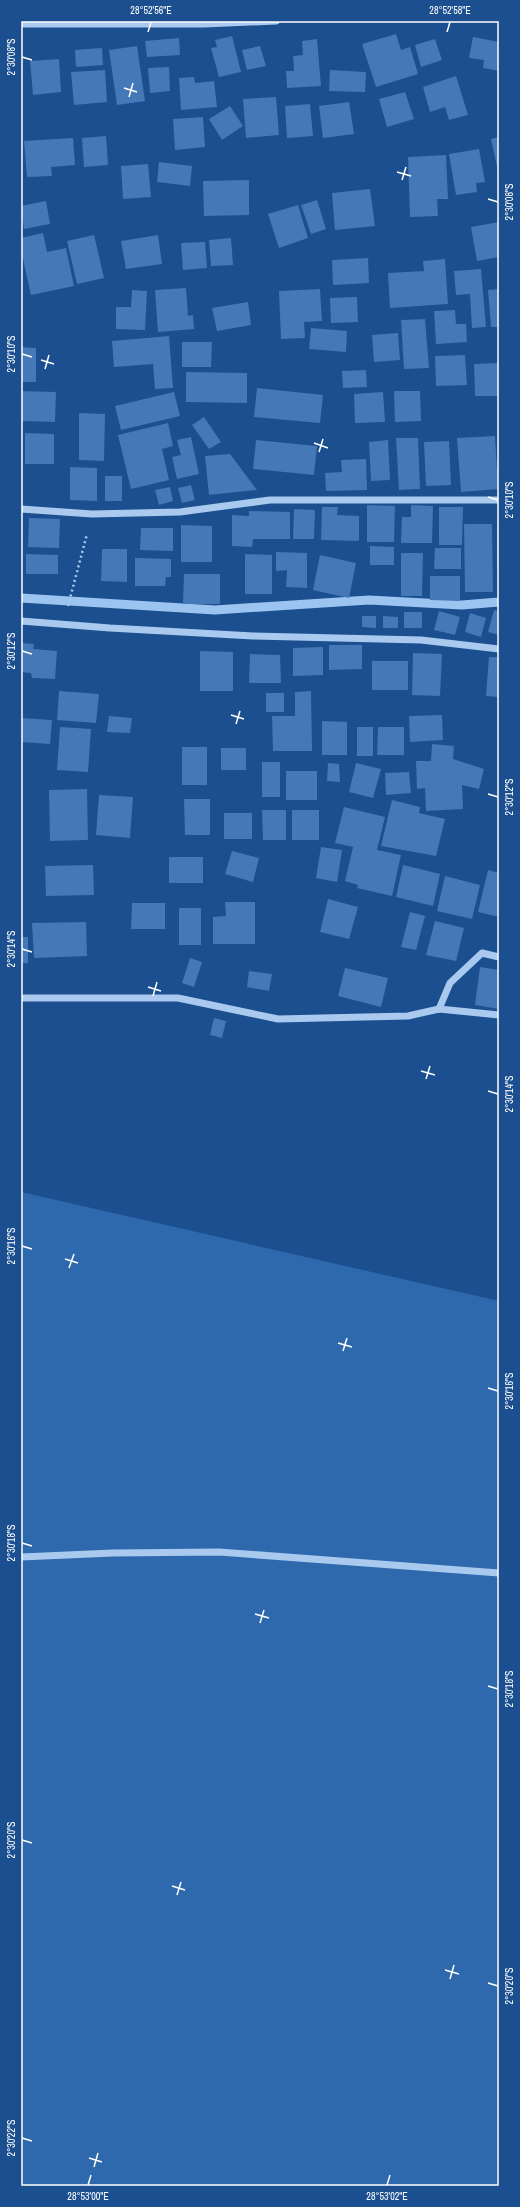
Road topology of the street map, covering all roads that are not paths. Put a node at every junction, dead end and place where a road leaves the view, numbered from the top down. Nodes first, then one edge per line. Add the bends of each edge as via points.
1 (276, 21) edge
2 (21, 24) edge
3 (499, 500) edge
4 (21, 509) edge
5 (21, 621) edge
6 (499, 649) edge
7 (499, 957) edge
8 (21, 998) edge
9 (439, 1009) junction
10 (499, 1015) edge
11 (21, 1557) edge
12 (499, 1574) edge

1 - 2 street
3 - 4 street via 270,500 180,512 92,514
5 - 6 street via 253,636 421,640
7 - 9 street via 482,953 450,983
8 - 9 street via 178,998 278,1019 408,1016
9 - 10 street
11 - 12 street via 219,1552

